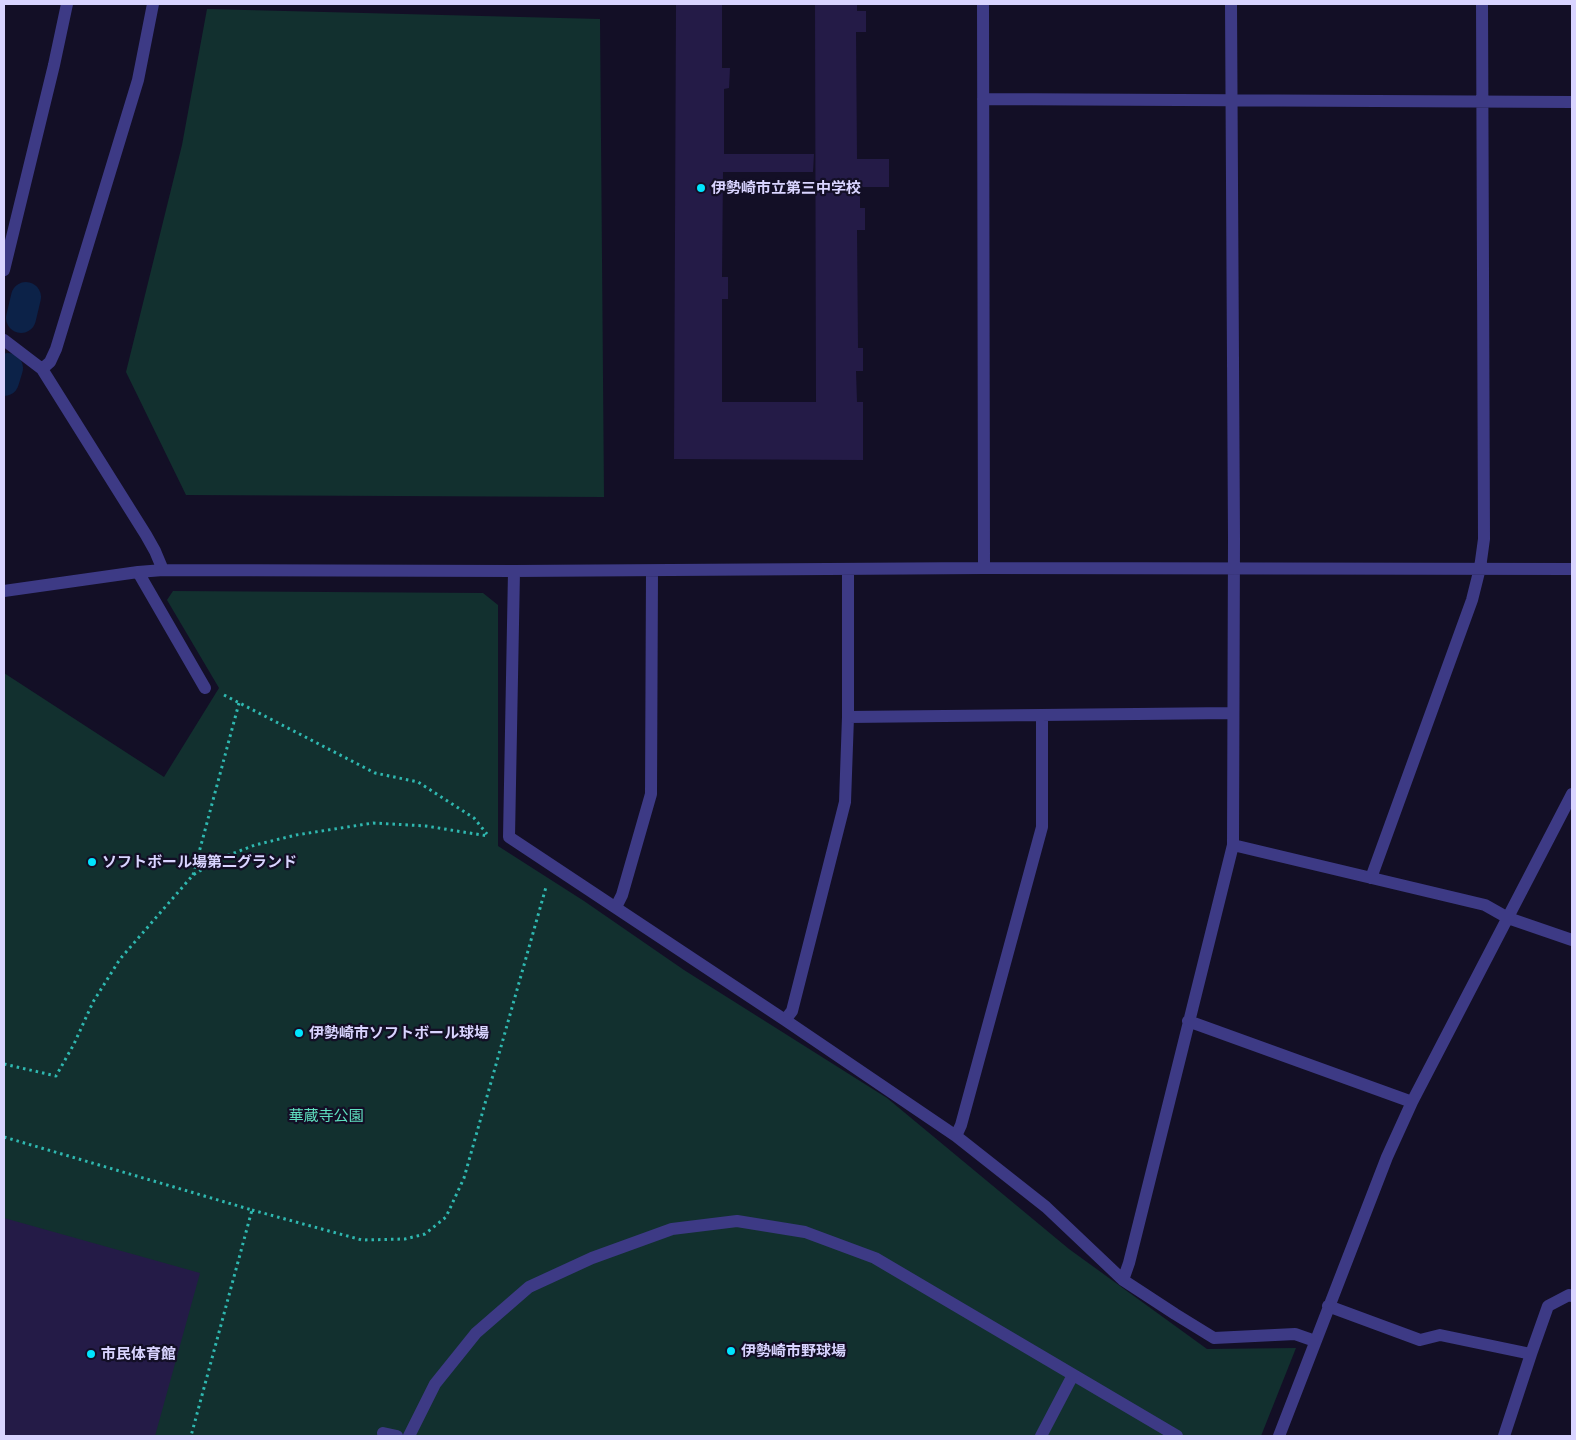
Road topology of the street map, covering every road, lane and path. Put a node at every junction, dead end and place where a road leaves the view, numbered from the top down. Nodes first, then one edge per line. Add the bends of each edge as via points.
1 (67, 4) edge
2 (152, 4) edge
3 (984, 4) edge
4 (1231, 4) edge
5 (1482, 4) edge
6 (983, 99) junction
7 (1231, 101) junction
8 (1482, 102) junction
9 (1572, 102) edge
10 (4, 270) edge
11 (4, 340) edge
12 (42, 369) junction
13 (984, 568) junction
14 (1234, 568) junction
15 (1480, 568) junction
16 (1572, 569) edge
17 (163, 570) junction
18 (848, 570) junction
19 (514, 571) junction
20 (652, 571) junction
21 (138, 572) junction
22 (4, 591) edge
23 (205, 688) joint
24 (239, 703) junction
25 (1233, 713) junction
26 (1042, 716) junction
27 (848, 718) junction
28 (1572, 794) edge
29 (489, 836) junction
30 (509, 837) junction
31 (1233, 845) junction
32 (193, 875) junction
33 (1371, 878) junction
34 (549, 879) dead end
35 (616, 908) junction
36 (1508, 918) junction
37 (1572, 940) edge
38 (785, 1020) junction
39 (1188, 1022) junction
40 (4, 1064) edge
41 (1412, 1102) junction
42 (956, 1136) junction
43 (4, 1137) edge
44 (252, 1210) junction
45 (1123, 1280) junction
46 (1572, 1296) edge
47 (1328, 1306) junction
48 (1315, 1340) junction
49 (1531, 1354) junction
50 (1073, 1376) junction
51 (383, 1433) dead end
52 (191, 1436) edge
53 (397, 1436) edge
54 (409, 1436) edge
55 (1041, 1436) edge
56 (1177, 1436) edge
57 (1279, 1436) edge
58 (1504, 1436) edge

1 - 10 street
2 - 12 street via 135,89 56,349 50,362
3 - 6 street
4 - 7 street
5 - 8 street
6 - 7 street
6 - 13 street
7 - 8 street
7 - 14 street
8 - 9 street
8 - 15 street via 1484,539
11 - 12 street
12 - 17 street via 146,535
13 - 14 street
13 - 18 street
14 - 15 street
14 - 25 street
15 - 16 street
15 - 33 street via 1472,600
17 - 19 street
17 - 21 street
18 - 20 street
18 - 27 street
19 - 20 street
19 - 30 street
20 - 35 street via 651,794
21 - 22 street
21 - 23 street
23 - 24 path
24 - 29 path via 375,773 418,782 474,818
24 - 32 path
25 - 26 street
25 - 31 street
26 - 27 street
26 - 42 street via 1042,827
27 - 38 street via 845,802 792,1012
28 - 36 street
29 - 30 path
29 - 32 path via 426,826 373,823 255,845 221,858
30 - 35 street
31 - 33 street
31 - 39 street
32 - 40 path via 120,959 93,1002 56,1076
33 - 36 street via 1485,905
34 - 44 path via 464,1178 446,1217 425,1234 406,1239 362,1240
35 - 38 street
36 - 37 street
36 - 41 street
38 - 42 street
39 - 41 street
39 - 45 street
41 - 47 street via 1386,1157
42 - 45 street via 1046,1207
43 - 44 path
44 - 52 path
45 - 48 street via 1214,1338 1296,1334
46 - 49 street via 1548,1306
47 - 48 street
47 - 49 street via 1420,1340 1440,1334
48 - 57 street
49 - 58 street
50 - 54 street via 875,1258 805,1232 737,1221 672,1229 592,1258 529,1287 476,1332 435,1384
50 - 55 street
50 - 56 street
51 - 53 street

